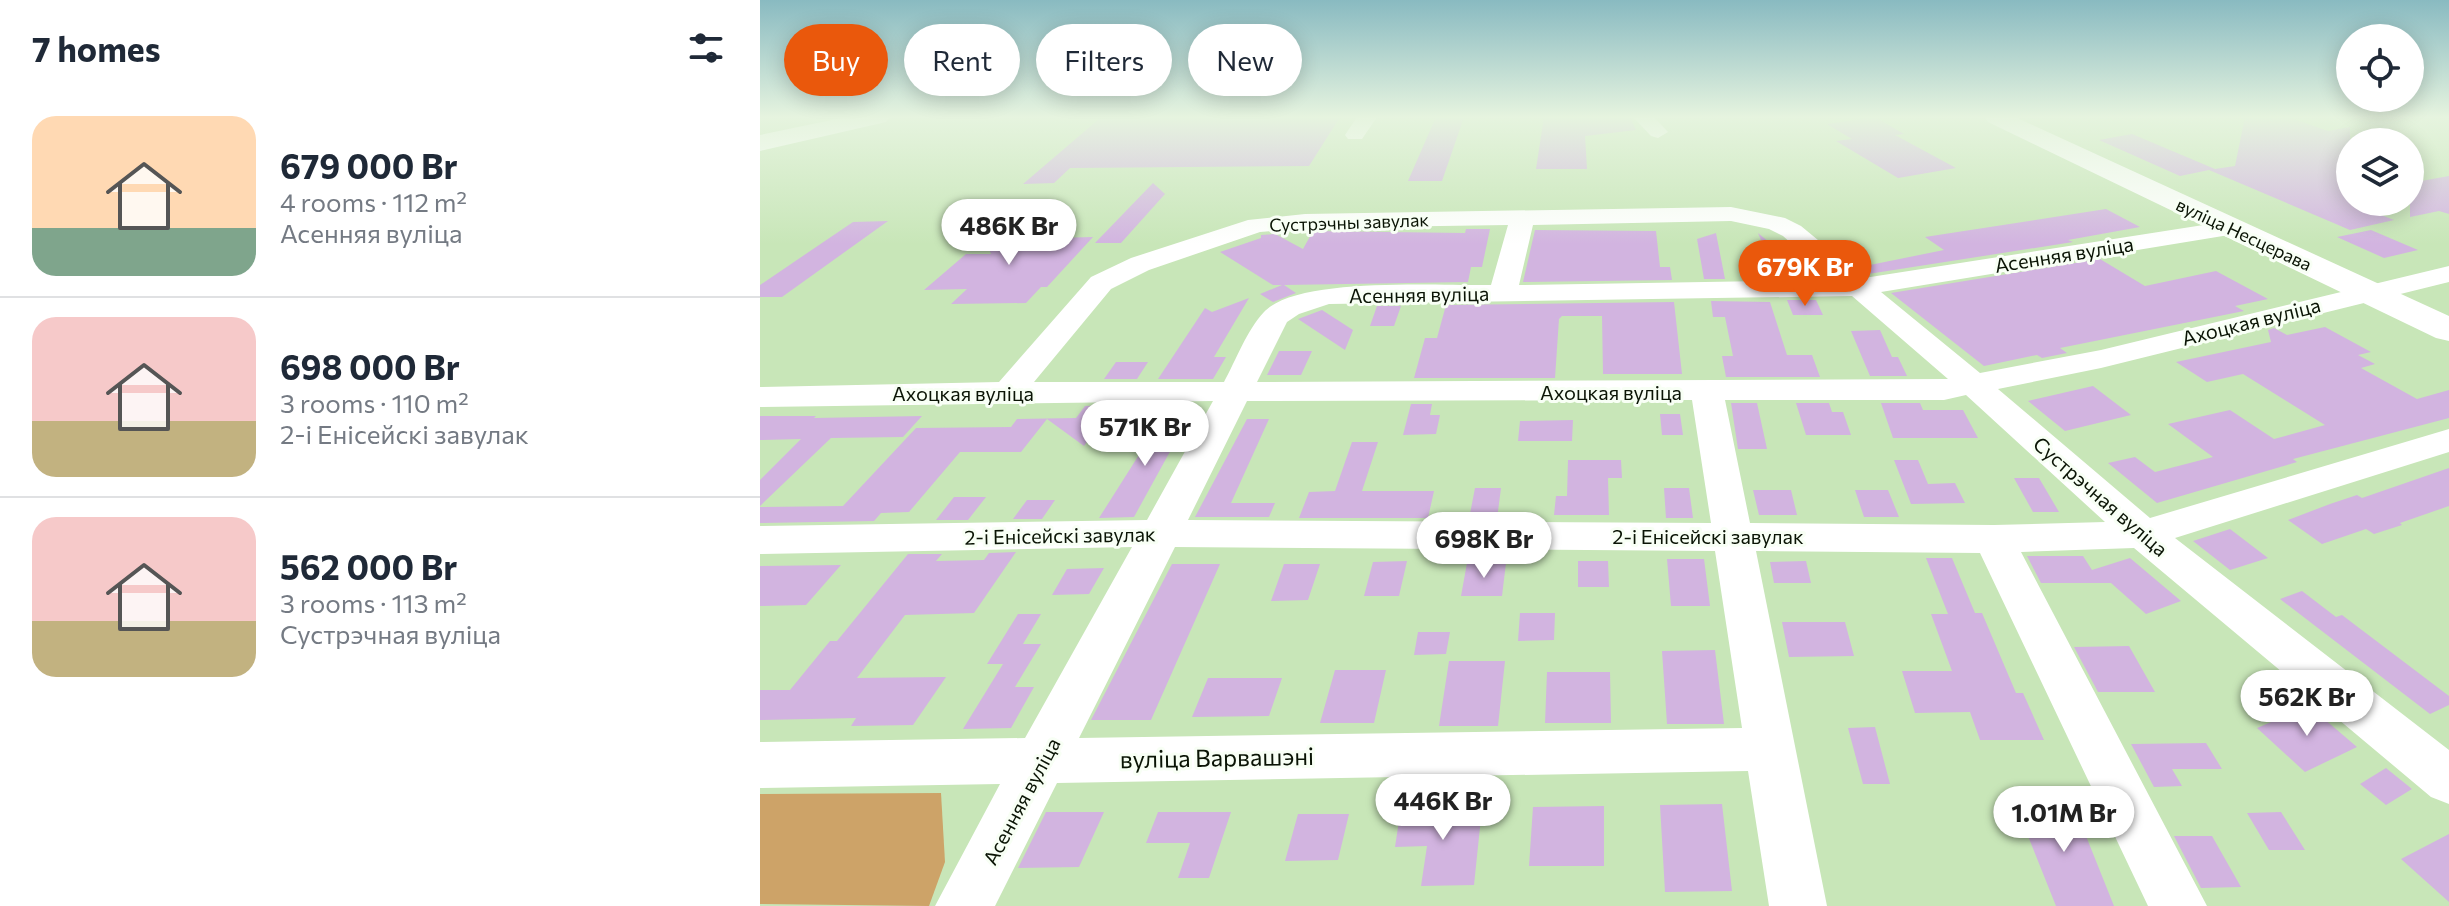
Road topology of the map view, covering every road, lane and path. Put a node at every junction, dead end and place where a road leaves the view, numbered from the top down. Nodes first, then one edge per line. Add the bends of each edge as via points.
1 (2085, 159) edge
2 (1752, 217) joint
3 (1522, 218) junction
4 (2229, 228) junction
5 (2449, 274) edge
6 (1855, 288) junction
7 (2368, 291) junction
8 (1503, 292) junction
9 (2449, 330) edge
10 (1974, 385) junction
11 (1008, 392) junction
12 (1707, 392) junction
13 (1235, 393) junction
14 (760, 397) edge
15 (2449, 440) edge
16 (1164, 533) junction
17 (2143, 534) junction
18 (1735, 535) junction
19 (1994, 539) junction
20 (760, 540) edge
21 (1771, 749) junction
22 (1045, 759) junction
23 (760, 765) edge
24 (2449, 781) edge
25 (964, 906) edge
26 (1798, 906) edge
27 (2178, 906) edge

1 - 4 main road, вуліца Несцерава
2 - 3 street, Сустрэчны завулак
2 - 6 street, Сустрэчная вуліца via 1792,231
3 - 8 street
3 - 11 street, Сустрэчны завулак via 1278,222 1140,264 1101,283
4 - 6 street, Асенняя вуліца
4 - 7 main road, вуліца Несцерава
5 - 7 street, Ахоцкая вуліца
6 - 8 street, Асенняя вуліца
6 - 10 street, Сустрэчная вуліца
7 - 9 main road, вуліца Несцерава
7 - 10 street, Ахоцкая вуліца via 2101,359
8 - 13 street, Асенняя вуліца via 1326,296 1289,308 1275,317
10 - 12 street, Ахоцкая вуліца via 1944,390
10 - 17 street, Сустрэчная вуліца
11 - 13 street, Ахоцкая вуліца
11 - 14 street, Ахоцкая вуліца
12 - 13 street, Ахоцкая вуліца
12 - 18 street
13 - 16 street, Асенняя вуліца
15 - 17 street, 2-і Енісейскі завулак
16 - 18 street, 2-і Енісейскі завулак
16 - 20 street, 2-і Енісейскі завулак
16 - 22 street, Асенняя вуліца
17 - 19 street, 2-і Енісейскі завулак
17 - 24 street, Сустрэчная вуліца
18 - 19 street, 2-і Енісейскі завулак
18 - 21 street
19 - 27 street
21 - 22 street, вуліца Варвашэні
21 - 26 street
22 - 23 street, вуліца Варвашэні
22 - 25 street, Асенняя вуліца

